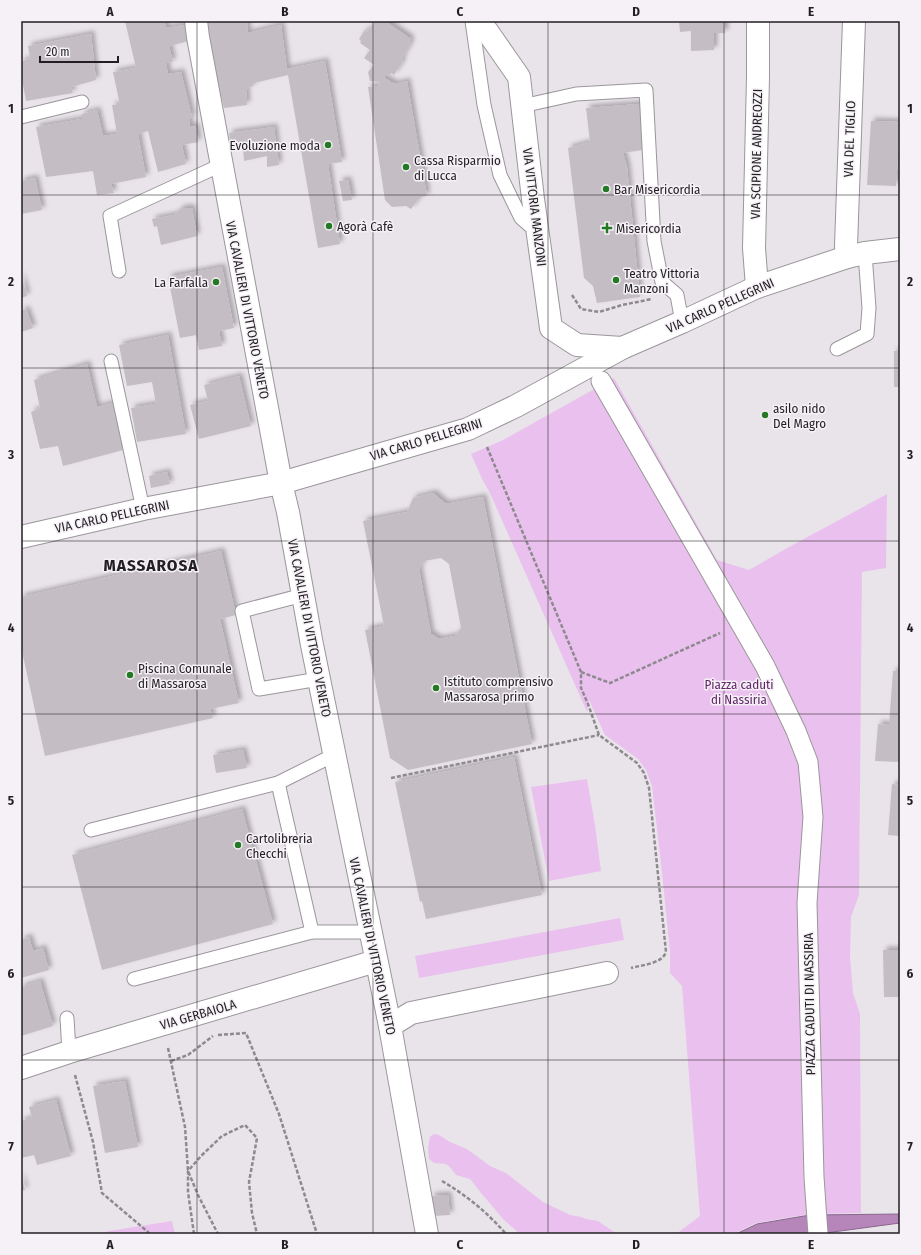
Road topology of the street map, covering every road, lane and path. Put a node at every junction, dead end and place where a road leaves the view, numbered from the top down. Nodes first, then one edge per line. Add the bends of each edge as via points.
1 (196, 21) edge
2 (472, 21) edge
3 (480, 21) edge
4 (758, 21) edge
5 (854, 21) edge
6 (82, 102) dead end
7 (522, 106) junction
8 (21, 117) edge
9 (221, 166) junction
10 (538, 233) junction
11 (900, 249) edge
12 (856, 255) junction
13 (119, 271) dead end
14 (757, 287) junction
15 (570, 293) dead end
16 (642, 301) dead end
17 (682, 322) junction
18 (622, 348) junction
19 (837, 349) dead end
20 (111, 362) dead end
21 (601, 381) dead end
22 (485, 442) dead end
23 (281, 482) junction
24 (143, 509) junction
25 (21, 537) edge
26 (303, 594) junction
27 (740, 624) junction
28 (581, 672) junction
29 (319, 679) junction
30 (599, 735) junction
31 (334, 755) junction
32 (391, 778) dead end
33 (278, 783) junction
34 (91, 830) dead end
35 (312, 932) junction
36 (370, 932) junction
37 (376, 961) junction
38 (607, 973) joint
39 (134, 979) dead end
40 (67, 1018) dead end
41 (390, 1026) junction
42 (69, 1052) junction
43 (21, 1068) edge
44 (188, 1171) junction
45 (417, 1176) junction
46 (149, 1234) edge
47 (194, 1234) edge
48 (218, 1234) edge
49 (258, 1234) edge
50 (318, 1234) edge
51 (427, 1234) edge
52 (506, 1234) edge
53 (818, 1234) edge

1 - 9 street, VIA CAVALIERI DI VITTORIO VENETO
2 - 10 lane via 484,106 500,175 521,218
3 - 7 street, VIA VITTORIA MANZONI via 519,76
4 - 14 street, VIA SCIPIONE ANDREOZZI via 754,248
5 - 12 street, VIA DEL TIGLIO via 846,246
6 - 8 lane
7 - 10 street, VIA VITTORIA MANZONI
7 - 17 lane via 576,94 646,90 654,241 662,282 677,295
9 - 13 lane via 110,216
9 - 23 street, VIA CAVALIERI DI VITTORIO VENETO
10 - 18 street, VIA VITTORIA MANZONI via 551,328 577,345
11 - 12 street, VIA CARLO PELLEGRINI
12 - 14 street, VIA CARLO PELLEGRINI
12 - 19 lane via 869,308 867,334
14 - 17 street, VIA CARLO PELLEGRINI
15 - 16 path via 581,309 599,312
17 - 18 street, VIA CARLO PELLEGRINI
18 - 23 street, VIA CARLO PELLEGRINI via 468,429
20 - 24 lane
21 - 27 street, PIAZZA CADUTI DI NASSIRIA
22 - 28 path
23 - 24 street, VIA CARLO PELLEGRINI
23 - 26 street, VIA CAVALIERI DI VITTORIO VENETO
24 - 25 street, VIA CARLO PELLEGRINI
26 - 29 street, VIA CAVALIERI DI VITTORIO VENETO
26 - 29 lane via 242,611 259,689
27 - 28 path via 610,683
27 - 53 street, PIAZZA CADUTI DI NASSIRIA via 768,672 808,762 813,817 806,903
28 - 30 path via 581,688
29 - 31 street, VIA CAVALIERI DI VITTORIO VENETO
30 - 32 path
30 - 38 path via 637,763 644,773 648,788 666,952 657,961
31 - 33 lane
31 - 36 street, VIA CAVALIERI DI VITTORIO VENETO
33 - 34 lane
33 - 35 lane
35 - 36 lane
35 - 39 lane
36 - 37 street, VIA CAVALIERI DI VITTORIO VENETO
37 - 41 street, VIA CAVALIERI DI VITTORIO VENETO
37 - 42 street, VIA GERBAIOLA
38 - 41 street via 411,1013
40 - 42 lane
41 - 45 street, VIA CAVALIERI DI VITTORIO VENETO
42 - 43 street, VIA GERBAIOLA
42 - 46 path via 93,1142 102,1193
44 - 47 path
44 - 48 path
44 - 49 path via 222,1136 245,1125 256,1138 249,1182 252,1212
44 - 50 path via 185,1127 170,1060 188,1055 215,1035 246,1033 279,1114
45 - 51 street, VIA CAVALIERI DI VITTORIO VENETO
45 - 52 path via 430,1174 460,1191

